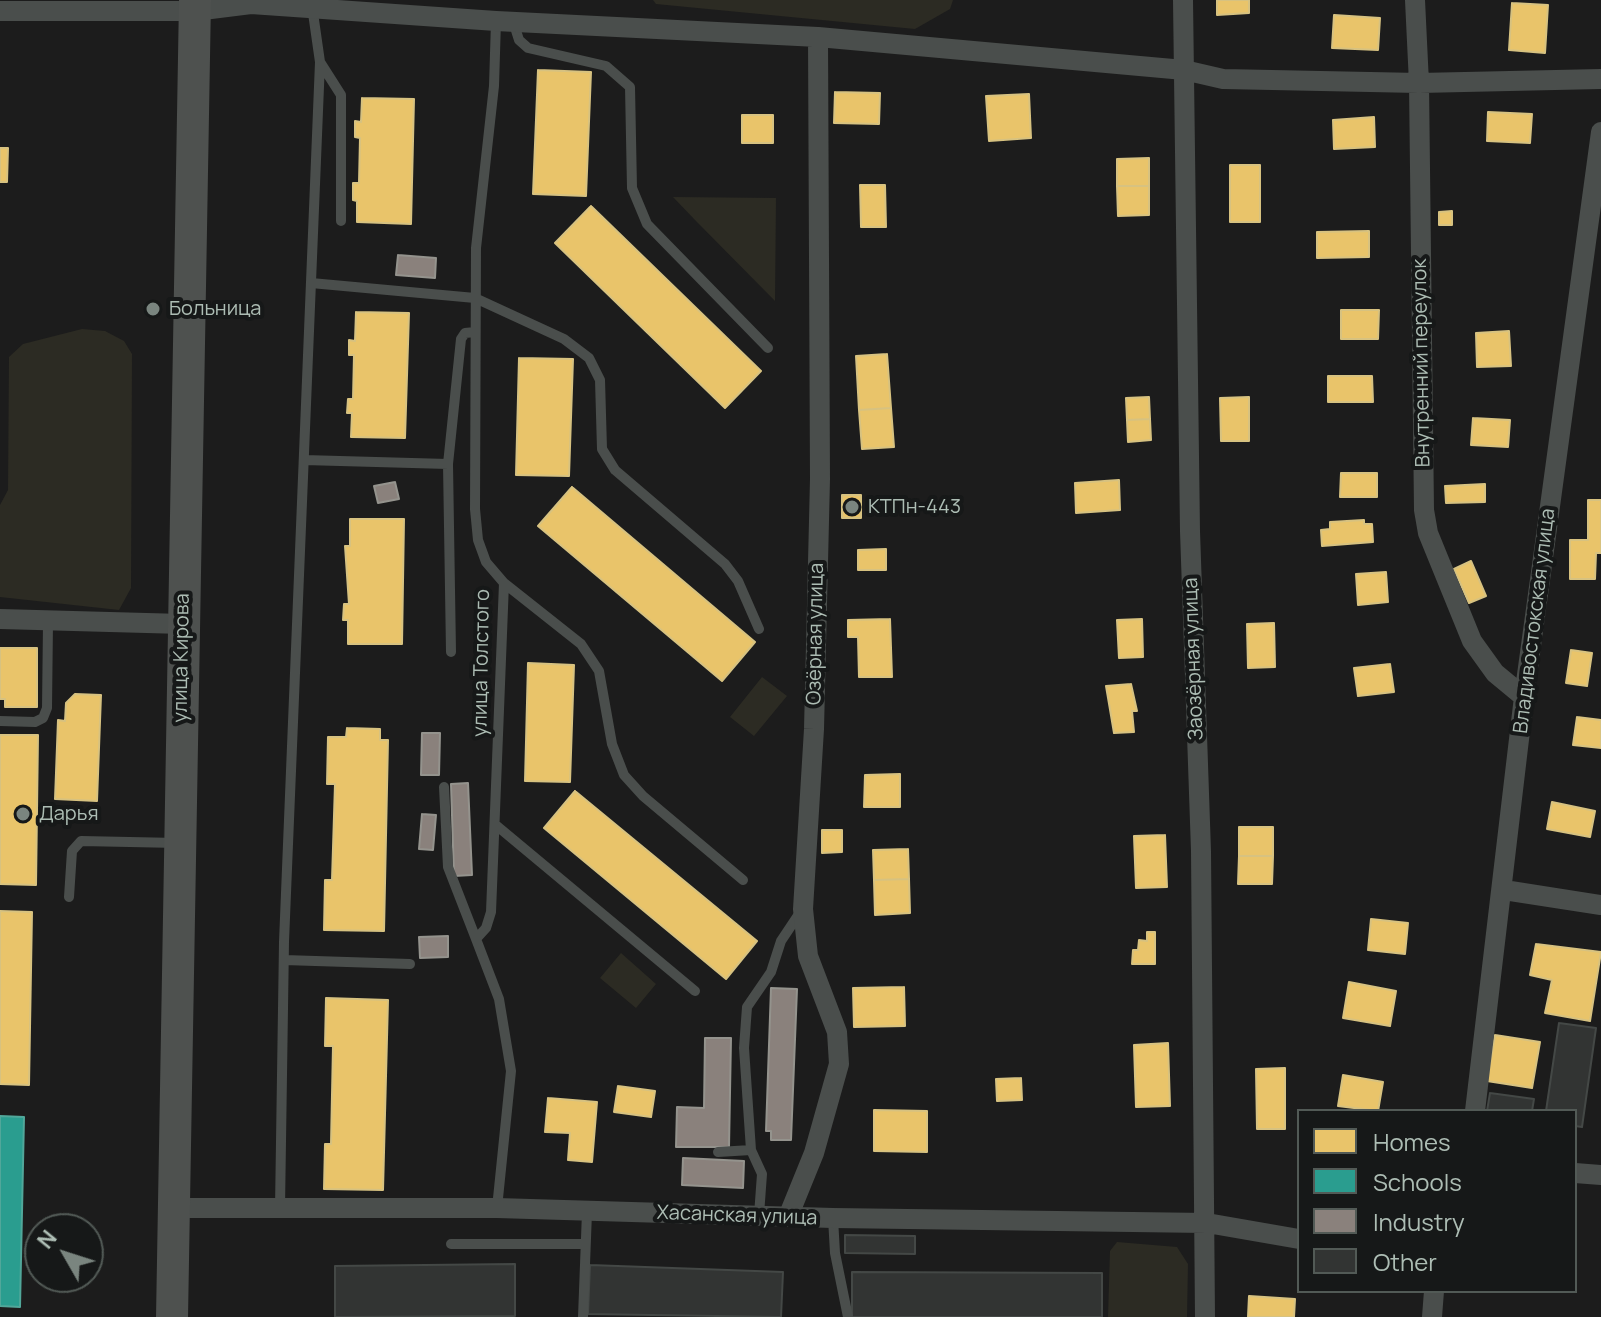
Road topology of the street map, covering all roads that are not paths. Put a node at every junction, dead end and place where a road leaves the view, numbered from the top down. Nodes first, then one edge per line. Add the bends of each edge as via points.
1 (1183, 0) edge
2 (1415, 0) edge
3 (195, 5) edge
4 (312, 5) edge
5 (0, 11) edge
6 (504, 21) junction
7 (818, 37) junction
8 (320, 62) junction
9 (1184, 70) junction
10 (1601, 79) edge
11 (1419, 83) junction
12 (1601, 132) edge
13 (341, 221) dead end
14 (311, 283) junction
15 (475, 298) junction
16 (475, 332) junction
17 (768, 348) dead end
18 (304, 460) junction
19 (448, 464) junction
20 (504, 583) junction
21 (0, 619) edge
22 (48, 623) junction
23 (183, 624) junction
24 (759, 629) dead end
25 (451, 652) dead end
26 (1524, 697) junction
27 (0, 721) edge
28 (444, 787) dead end
29 (497, 826) junction
30 (180, 843) junction
31 (743, 880) dead end
32 (1504, 890) junction
33 (69, 897) dead end
34 (1601, 905) edge
35 (803, 909) junction
36 (476, 939) junction
37 (284, 960) junction
38 (410, 964) dead end
39 (695, 991) dead end
40 (1475, 1109) edge
41 (751, 1150) junction
42 (718, 1152) dead end
43 (1577, 1173) edge
44 (1601, 1175) edge
45 (173, 1208) junction
46 (497, 1208) junction
47 (280, 1209) junction
48 (587, 1212) junction
49 (759, 1215) junction
50 (788, 1217) junction
51 (833, 1218) junction
52 (1207, 1223) junction
53 (1297, 1239) edge
54 (451, 1244) dead end
55 (585, 1244) junction
56 (1434, 1293) edge
57 (172, 1317) edge
58 (583, 1317) edge
59 (848, 1317) edge
60 (1205, 1317) edge
61 (1432, 1317) edge

1 - 9 street, Заозёрная улица
2 - 11 street, Внутренний переулок
3 - 4 street
3 - 5 street
3 - 23 main road, улица Кирова
4 - 6 street
4 - 8 lane
6 - 7 street
6 - 15 lane, улица Толстого
6 - 17 lane via 528,48 606,66 630,87 632,188 647,224
7 - 9 street
7 - 35 street, Озёрная улица via 820,479
8 - 13 lane via 341,95
8 - 14 lane
9 - 11 street via 1223,79
9 - 52 street, Заозёрная улица
10 - 11 street
11 - 26 street, Внутренний переулок via 1424,510 1428,533 1472,641 1495,673
12 - 26 street, Владивостокская улица
14 - 15 lane
14 - 18 lane
15 - 16 lane, улица Толстого
15 - 24 lane via 564,339 589,358 600,380 602,449 615,470 725,564
16 - 19 lane via 461,339
16 - 20 lane, улица Толстого via 478,540 486,562
18 - 19 lane
18 - 37 lane
19 - 25 lane
20 - 29 lane, улица Толстого
20 - 31 lane via 581,644 599,671 612,744 624,775
21 - 22 street
22 - 23 street
22 - 27 lane via 43,718
23 - 30 main road, улица Кирова
26 - 32 street, Владивостокская улица
28 - 36 lane via 448,867
29 - 36 lane, улица Толстого via 491,912
29 - 39 lane
30 - 33 lane via 81,841 72,851
30 - 45 main road, улица Кирова
32 - 34 street
32 - 40 street, Владивостокская улица
35 - 41 lane via 747,1007 744,1048
35 - 50 street, Озёрная улица via 808,956 837,1032 839,1064 814,1153
36 - 46 lane via 499,999 511,1071
37 - 38 lane
37 - 47 lane
41 - 42 lane
41 - 49 lane via 762,1174
43 - 44 street
45 - 47 street, Хасанская улица
45 - 57 main road, улица Кирова
46 - 47 street, Хасанская улица
46 - 48 street, Хасанская улица
48 - 49 street, Хасанская улица
48 - 55 lane
49 - 50 street, Хасанская улица
50 - 51 street, Хасанская улица
51 - 52 street, Хасанская улица
51 - 59 lane
52 - 53 street, Хасанская улица
52 - 60 street, Заозёрная улица
54 - 55 lane
55 - 58 lane
56 - 61 street

